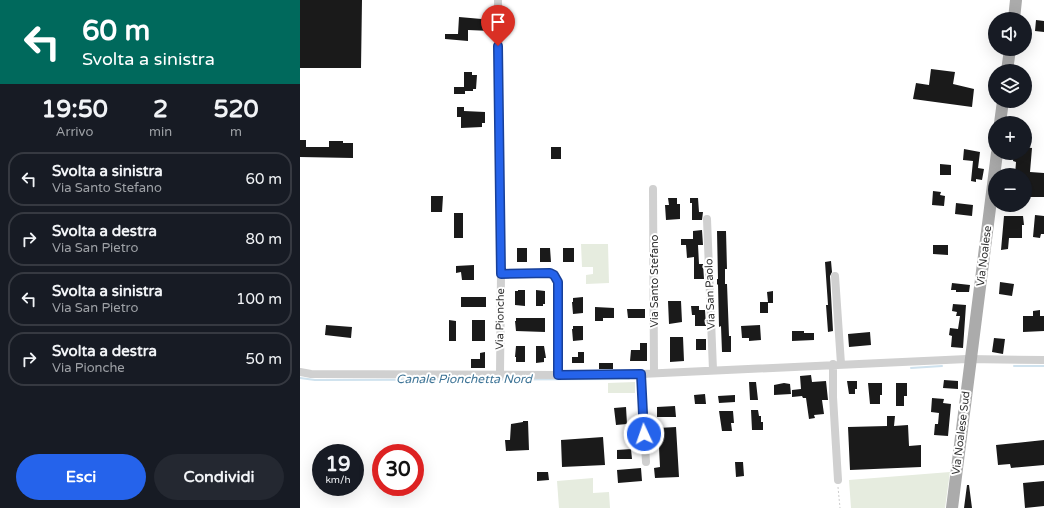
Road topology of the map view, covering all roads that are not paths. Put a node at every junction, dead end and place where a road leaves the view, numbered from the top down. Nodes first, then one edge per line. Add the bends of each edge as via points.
1 (498, 0) edge
2 (1016, 0) edge
3 (1015, 12) edge
4 (996, 160) edge
5 (653, 189) dead end
6 (707, 219) dead end
7 (501, 274) junction
8 (835, 276) dead end
9 (971, 359) junction
10 (1044, 360) edge
11 (837, 364) junction
12 (712, 370) junction
13 (300, 372) edge
14 (654, 373) junction
15 (500, 374) junction
16 (641, 374) junction
17 (558, 375) junction
18 (646, 462) dead end
19 (838, 480) road end
20 (952, 508) edge

1 - 7 street, Via Pionche
2 - 3 main road
4 - 9 main road, Via Noalese
5 - 14 street, Via Santo Stefano
6 - 12 street, Via San Paolo
7 - 15 street, Via Pionche
7 - 17 street via 550,273 557,278
8 - 11 street
9 - 10 street
9 - 11 street
9 - 20 main road, Via Noalese Sud
11 - 12 street
11 - 19 street via 833,397
12 - 14 street
13 - 15 street
14 - 16 street
15 - 17 street
16 - 17 street
16 - 18 street

